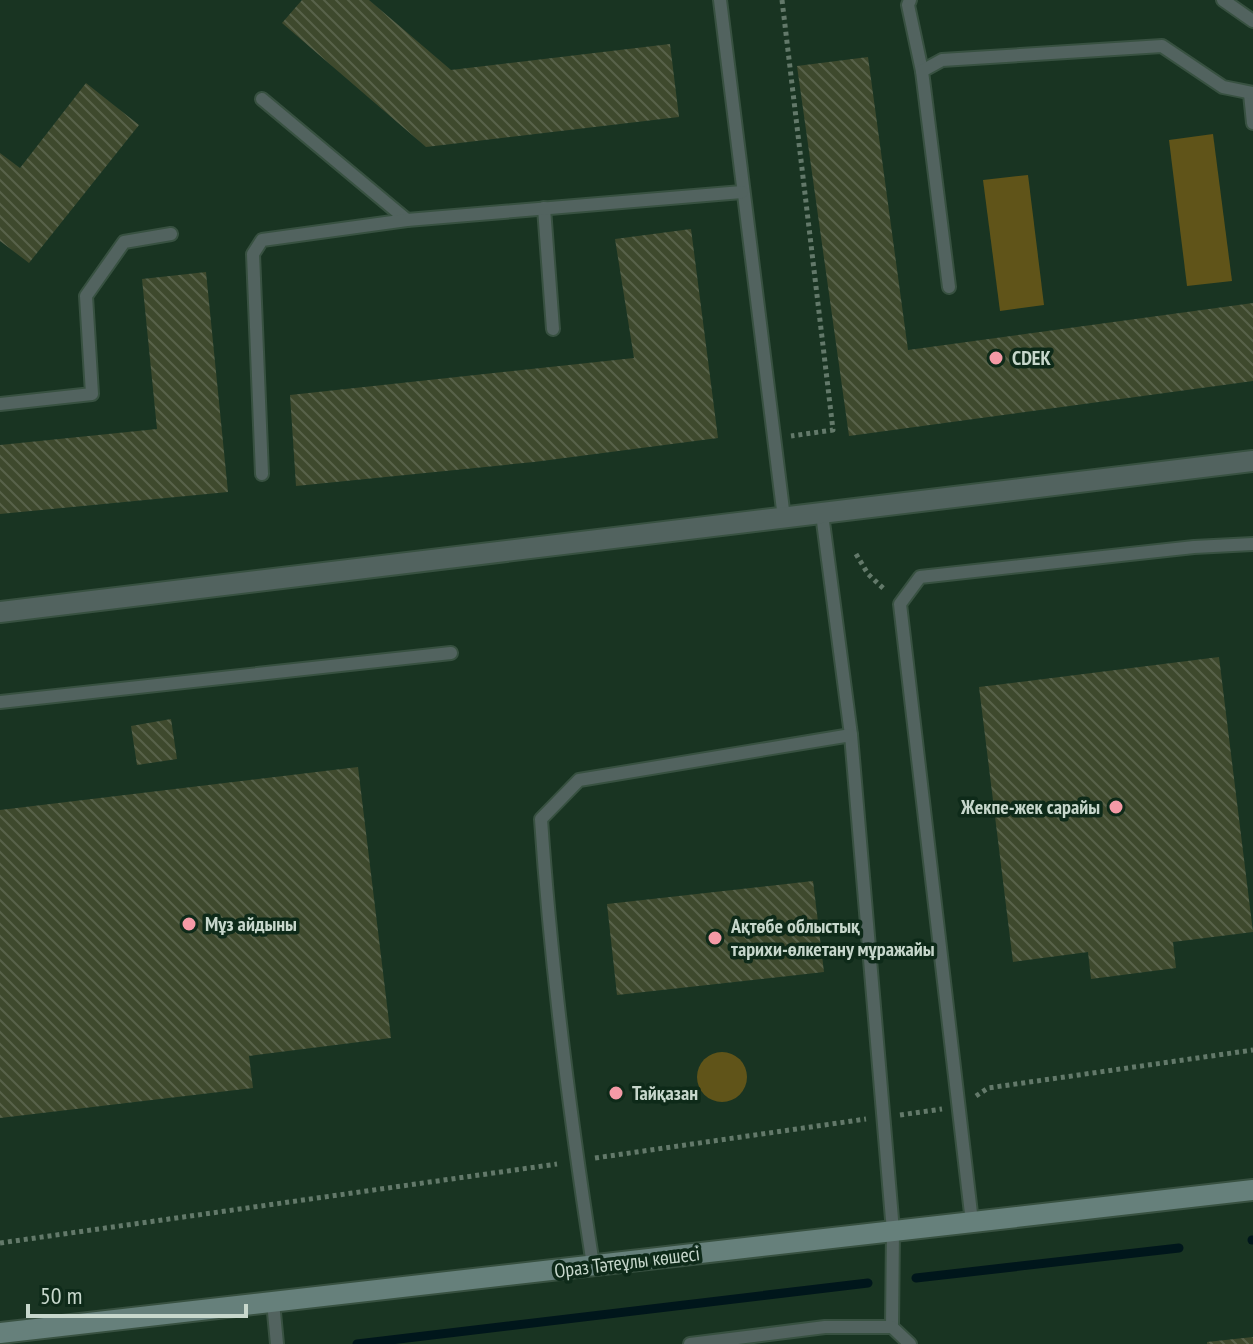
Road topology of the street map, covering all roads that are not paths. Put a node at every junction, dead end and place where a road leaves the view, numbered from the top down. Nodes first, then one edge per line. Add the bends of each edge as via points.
1 (720, 0) edge
2 (910, 0) edge
3 (1223, 0) edge
4 (1253, 21) edge
5 (922, 71) junction
6 (1251, 94) edge
7 (262, 99) dead end
8 (1253, 123) edge
9 (742, 192) junction
10 (544, 208) junction
11 (407, 220) junction
12 (171, 234) dead end
13 (949, 287) dead end
14 (553, 329) dead end
15 (0, 404) edge
16 (1253, 461) edge
17 (262, 474) dead end
18 (822, 514) junction
19 (784, 518) junction
20 (1253, 544) edge
21 (0, 612) edge
22 (451, 653) dead end
23 (0, 702) edge
24 (851, 735) junction
25 (1253, 1190) edge
26 (972, 1222) junction
27 (893, 1231) junction
28 (593, 1265) junction
29 (273, 1302) junction
30 (892, 1327) junction
31 (0, 1333) edge
32 (277, 1344) edge
33 (690, 1344) edge
34 (910, 1344) edge

1 - 9 lane
2 - 5 lane
3 - 4 lane
5 - 6 lane via 942,60 1162,46 1223,87
5 - 13 lane
6 - 8 lane
7 - 11 lane
9 - 10 lane
9 - 19 lane
10 - 11 lane
10 - 14 lane
11 - 17 lane via 262,240 253,254
12 - 15 lane via 124,242 86,296 92,394
16 - 18 street
18 - 19 street
18 - 24 lane
19 - 21 street
20 - 26 lane via 920,577 900,604
22 - 23 lane
24 - 27 lane
24 - 28 lane via 579,780 541,819 549,930
25 - 26 street, Ораз Тәтеұлы көшесі
26 - 27 street, Ораз Тәтеұлы көшесі
27 - 28 street, Ораз Тәтеұлы көшесі
27 - 30 lane
28 - 29 street, Ораз Тәтеұлы көшесі
29 - 31 street, Ораз Тәтеұлы көшесі
29 - 32 lane
30 - 33 lane via 825,1327
30 - 34 lane

